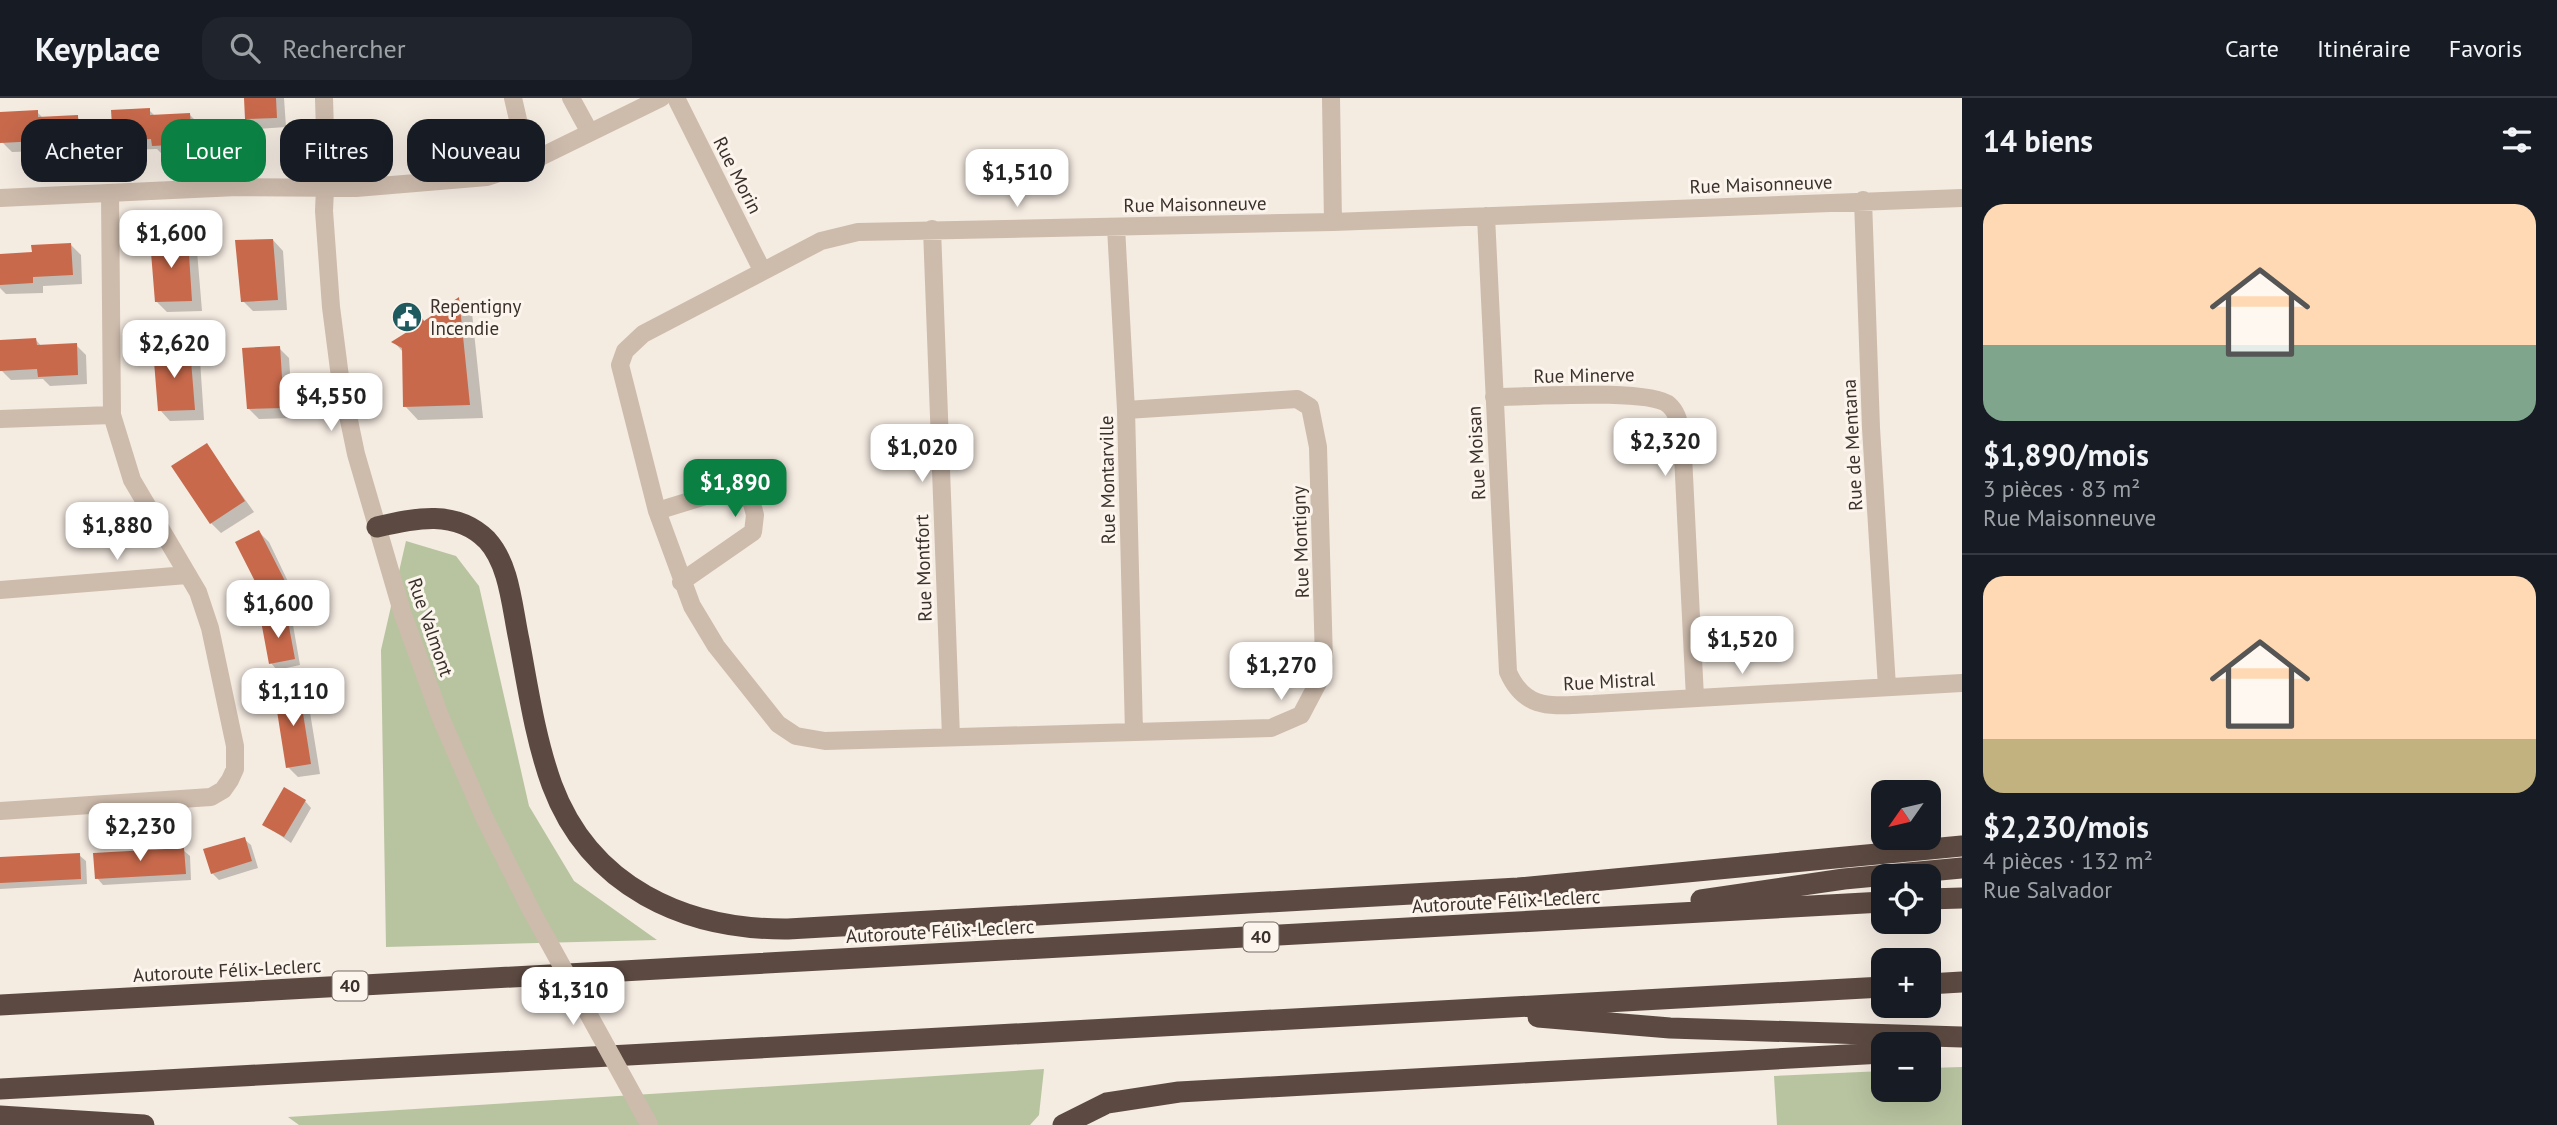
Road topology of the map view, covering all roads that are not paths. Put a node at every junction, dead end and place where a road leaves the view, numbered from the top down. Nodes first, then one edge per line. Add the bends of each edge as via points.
1 (324, 98) edge
2 (513, 98) edge
3 (571, 98) edge
4 (662, 98) edge
5 (676, 98) edge
6 (1331, 98) edge
7 (518, 119) edge
8 (589, 131) junction
9 (545, 154) edge
10 (409, 182) edge
11 (325, 187) junction
12 (110, 193) junction
13 (0, 198) edge
14 (1962, 198) edge
15 (1863, 200) junction
16 (1486, 216) junction
17 (1333, 222) junction
18 (1116, 227) junction
19 (932, 229) junction
20 (762, 270) junction
21 (1494, 397) junction
22 (1126, 410) junction
23 (112, 415) junction
24 (0, 419) edge
25 (657, 511) junction
26 (377, 527) junction
27 (187, 575) junction
28 (681, 582) junction
29 (0, 590) edge
30 (1962, 683) edge
31 (1514, 687) joint
32 (1887, 687) junction
33 (1695, 698) junction
34 (1134, 732) junction
35 (951, 737) junction
36 (825, 740) joint
37 (0, 811) edge
38 (1962, 846) edge
39 (1962, 868) edge
40 (1962, 898) edge
41 (1941, 899) edge
42 (1871, 903) edge
43 (1560, 921) junction
44 (1962, 982) edge
45 (1941, 983) edge
46 (1871, 987) edge
47 (0, 1005) edge
48 (1459, 1010) junction
49 (1962, 1037) edge
50 (1962, 1045) edge
51 (1941, 1047) edge
52 (1871, 1054) edge
53 (0, 1089) edge
54 (0, 1116) edge
55 (649, 1124) edge
56 (144, 1125) edge
57 (1063, 1125) edge

1 - 11 street, Rue Valmont
2 - 7 street
3 - 8 street
4 - 8 street
5 - 20 street, Rue Morin
6 - 17 street
8 - 9 street
10 - 11 street
11 - 12 street
11 - 26 street, Rue Valmont via 328,275 340,377
12 - 13 street
12 - 23 street
14 - 15 street, Rue Maisonneuve
15 - 16 street, Rue Maisonneuve
15 - 32 street, Rue de Mentana
16 - 17 street, Rue Maisonneuve
16 - 21 street, Rue Moisan
17 - 18 street, Rue Maisonneuve
18 - 19 street, Rue Maisonneuve
18 - 22 street, Rue Montarville
19 - 20 street, Rue Maisonneuve via 840,235
19 - 35 street, Rue Montfort
20 - 25 street, Rue Maisonneuve via 643,334 625,351 620,365 623,386
21 - 31 street, Rue Moisan via 1508,672
21 - 33 street, Rue Minerve via 1644,396 1669,405 1678,417
22 - 34 street, Rue Montarville
22 - 34 street, Rue Montigny via 1297,399 1310,407 1318,447 1324,661 1301,715 1271,728
23 - 24 street
23 - 27 street via 137,491
25 - 28 street, Rue Maisonneuve
25 - 28 street via 724,489 751,500 753,532
26 - 38 highway via 418,518 449,519 488,542 505,576 543,757 569,819 599,859 632,887 676,912 721,925 788,929 1494,890
26 - 55 street, Rue Valmont, bridge via 440,716 484,817
27 - 29 street
27 - 37 street via 198,593 222,672 235,746 235,769 223,790 211,797
28 - 36 street, Rue Maisonneuve via 716,646 757,702 796,736
30 - 32 street, Rue Mistral
31 - 33 street, Rue Mistral via 1526,699 1544,705
32 - 33 street, Rue Mistral
34 - 35 street, Rue Montigny
35 - 36 street, Rue Montigny
39 - 43 highway via 1844,879
40 - 41 highway
42 - 43 highway, Autoroute Félix-Leclerc / 40
43 - 47 highway, Autoroute Félix-Leclerc / 40
44 - 45 highway
46 - 48 highway
48 - 49 highway via 1670,1028
48 - 53 highway
50 - 51 highway
52 - 57 highway via 1179,1092 1107,1103
54 - 56 highway

